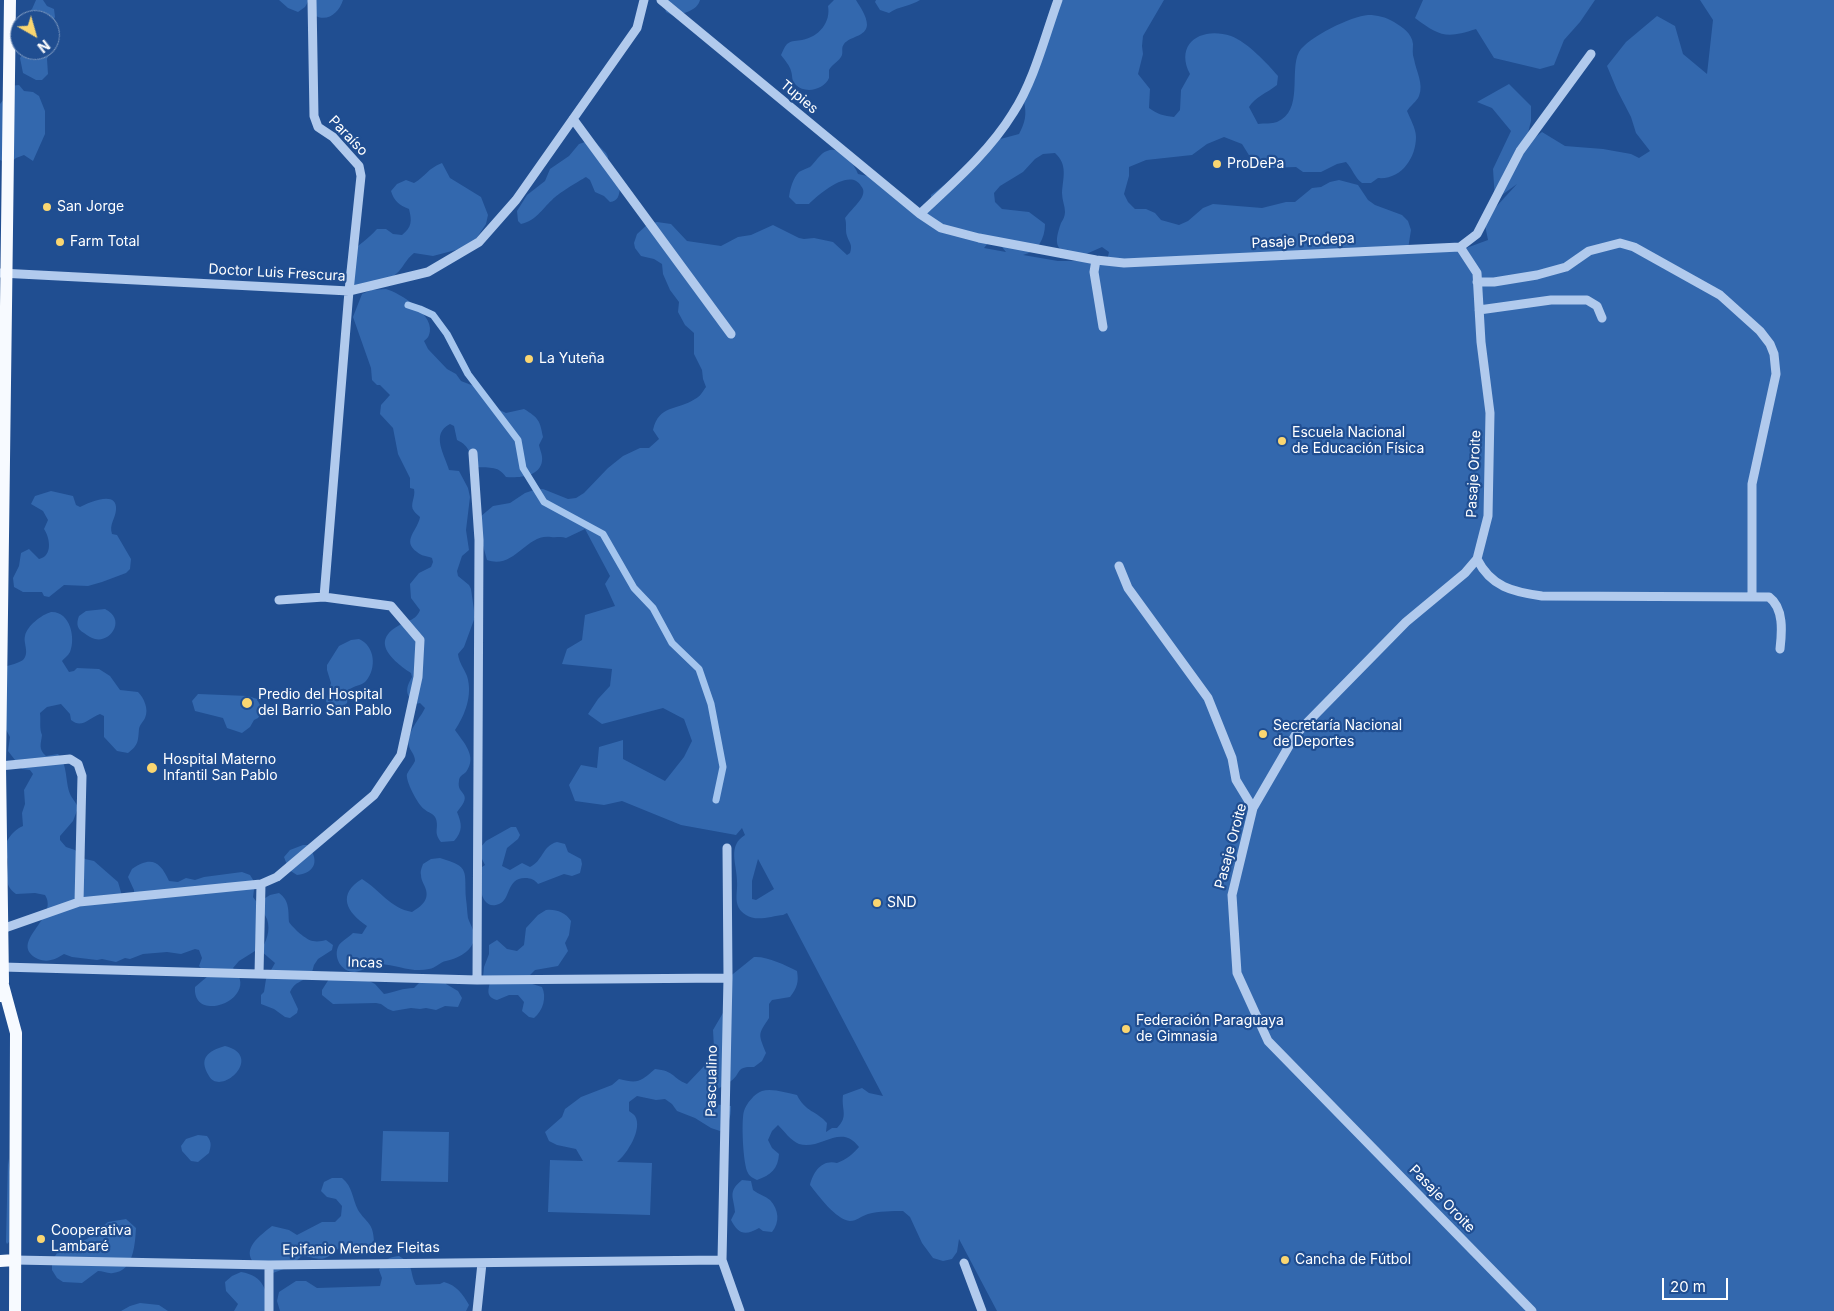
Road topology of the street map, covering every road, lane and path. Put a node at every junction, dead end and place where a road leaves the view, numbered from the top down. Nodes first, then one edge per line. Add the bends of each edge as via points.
1 (10, 0) edge
2 (312, 0) edge
3 (644, 0) edge
4 (661, 0) edge
5 (1058, 0) edge
6 (1591, 54) dead end
7 (573, 119) junction
8 (920, 214) junction
9 (1460, 247) junction
10 (1096, 260) junction
11 (4, 273) edge
12 (1477, 282) junction
13 (348, 292) junction
14 (1479, 310) junction
15 (1602, 318) dead end
16 (1102, 327) dead end
17 (731, 334) dead end
18 (473, 453) dead end
19 (1477, 559) junction
20 (1119, 566) dead end
21 (324, 597) junction
22 (1752, 597) junction
23 (279, 600) dead end
24 (1780, 649) dead end
25 (0, 766) edge
26 (1253, 808) junction
27 (727, 848) dead end
28 (261, 884) junction
29 (79, 902) junction
30 (2, 929) junction
31 (2, 967) junction
32 (260, 974) junction
33 (728, 978) junction
34 (477, 980) junction
35 (3, 982) junction
36 (0, 996) edge
37 (0, 1260) edge
38 (15, 1260) junction
39 (722, 1260) junction
40 (482, 1262) junction
41 (964, 1263) dead end
42 (269, 1265) junction
43 (16, 1311) edge
44 (268, 1311) edge
45 (477, 1311) edge
46 (740, 1311) edge
47 (982, 1311) edge
48 (1532, 1311) edge

1 - 11 main road
2 - 13 street, Paraíso via 314,116 318,127 333,137 359,166 361,176
3 - 7 street, Doctor Luis Frescura via 637,28
4 - 8 street, Tupies
5 - 8 street via 1034,69 1014,113 983,152
6 - 9 street via 1520,151 1477,234
7 - 13 street, Doctor Luis Frescura via 516,200 479,242 428,272
7 - 17 street
8 - 10 street, Pasaje Prodepa via 941,228
9 - 10 street, Pasaje Prodepa via 1124,263
9 - 12 street, Pasaje Oroite via 1477,273
10 - 16 street via 1094,272
11 - 13 street, Doctor Luis Frescura
11 - 25 main road
12 - 14 street, Pasaje Oroite
12 - 22 street via 1537,276 1566,267 1589,251 1620,243 1634,247 1720,295 1760,331 1774,354 1776,374 1752,484
13 - 21 street, Paraíso
14 - 15 street via 1551,300 1587,300 1597,306
14 - 19 street, Pasaje Oroite via 1490,413 1488,516
18 - 34 street via 480,540
19 - 22 street via 1487,576 1501,586 1532,595
19 - 26 street, Pasaje Oroite via 1465,573 1406,622 1296,734
20 - 26 street via 1128,588 1208,698 1232,758 1236,780
21 - 23 street
21 - 28 street via 391,606 420,640 416,687 401,755 374,795 277,877
22 - 24 street via 1769,597 1775,601 1780,613
25 - 29 street via 70,760 78,764 82,776
25 - 30 main road
26 - 48 street, Pasaje Oroite via 1232,905 1237,973 1268,1041
27 - 33 street, Pascualino
28 - 29 street
28 - 32 street
29 - 30 street
30 - 31 main road
31 - 32 street, Incas
31 - 35 main road
32 - 34 street, Incas
33 - 34 street, Incas
33 - 39 street, Pascualino
35 - 36 main road
35 - 38 main road via 16,1033
37 - 38 main road, Epifanio Mendez Fleitas
38 - 42 street, Epifanio Mendez Fleitas
38 - 43 main road
39 - 40 street, Epifanio Mendez Fleitas
39 - 46 street, Pascualino
40 - 42 street, Epifanio Mendez Fleitas
40 - 45 street
41 - 47 street
42 - 44 street

